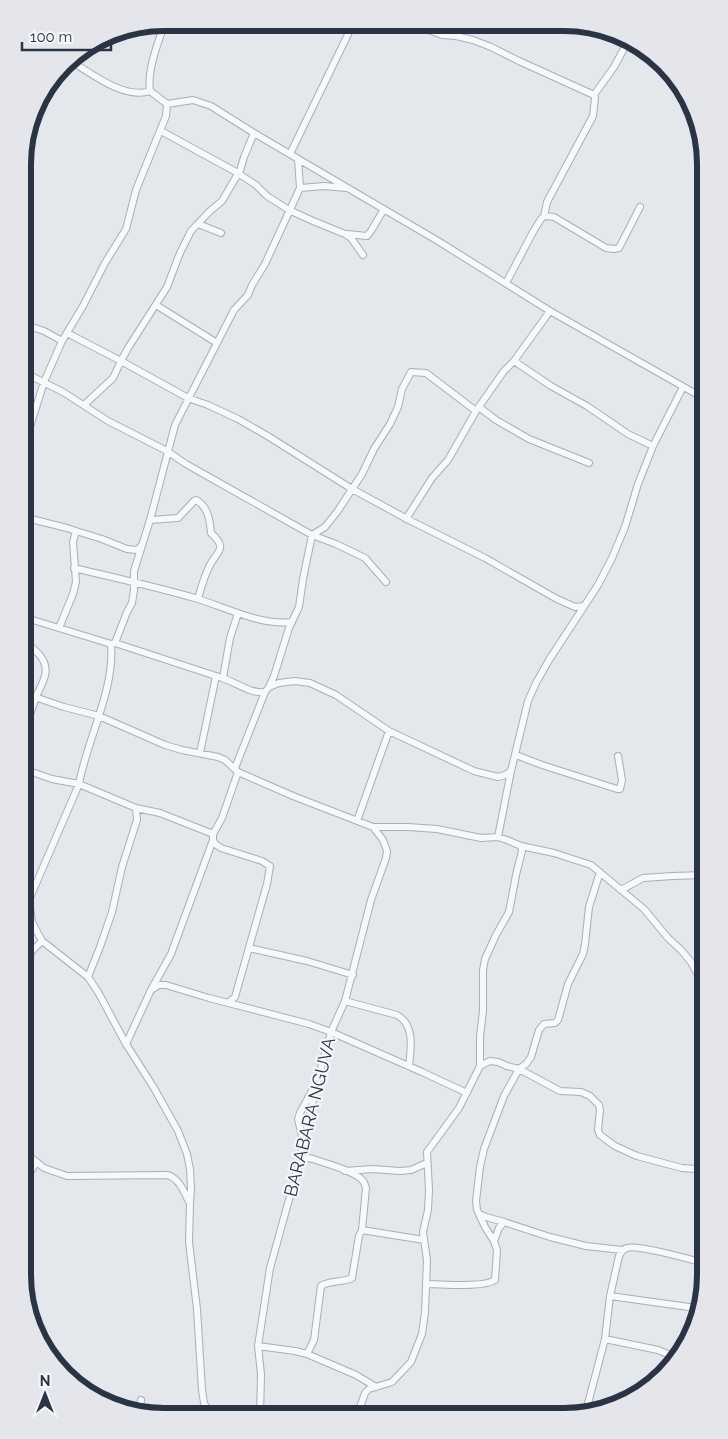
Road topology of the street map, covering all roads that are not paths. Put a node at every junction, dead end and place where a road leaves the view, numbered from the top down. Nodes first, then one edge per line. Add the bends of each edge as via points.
1 (432, 31) edge
2 (162, 32) edge
3 (349, 32) edge
4 (625, 46) edge
5 (77, 64) edge
6 (150, 91) junction
7 (594, 94) junction
8 (167, 104) junction
9 (161, 131) junction
10 (254, 133) junction
11 (290, 154) junction
12 (298, 159) junction
13 (238, 172) junction
14 (300, 188) junction
15 (350, 188) junction
16 (640, 207) dead end
17 (384, 209) junction
18 (289, 210) junction
19 (544, 216) junction
20 (198, 224) junction
21 (221, 233) dead end
22 (345, 234) junction
23 (363, 255) dead end
24 (506, 283) junction
25 (156, 305) junction
26 (550, 311) junction
27 (32, 327) edge
28 (67, 334) junction
29 (62, 341) junction
30 (217, 343) junction
31 (121, 360) junction
32 (514, 361) junction
33 (32, 376) edge
34 (44, 382) junction
35 (684, 387) junction
36 (697, 394) edge
37 (188, 398) junction
38 (84, 405) junction
39 (477, 409) junction
40 (32, 421) edge
41 (653, 446) junction
42 (167, 452) junction
43 (589, 463) dead end
44 (352, 489) junction
45 (32, 519) edge
46 (406, 519) junction
47 (150, 520) junction
48 (76, 531) junction
49 (312, 535) junction
50 (143, 544) junction
51 (74, 568) junction
52 (134, 582) junction
53 (386, 582) dead end
54 (198, 599) junction
55 (584, 606) junction
56 (575, 608) junction
57 (238, 613) junction
58 (580, 613) junction
59 (32, 620) edge
60 (292, 622) junction
61 (59, 628) junction
62 (113, 643) junction
63 (32, 649) edge
64 (219, 677) junction
65 (267, 689) junction
66 (32, 696) edge
67 (36, 697) junction
68 (32, 711) edge
69 (99, 716) junction
70 (389, 730) junction
71 (200, 753) junction
72 (516, 755) junction
73 (618, 756) dead end
74 (237, 770) junction
75 (511, 771) junction
76 (31, 772) edge
77 (79, 784) junction
78 (136, 808) junction
79 (357, 821) junction
80 (373, 827) junction
81 (213, 837) junction
82 (498, 838) junction
83 (521, 846) junction
84 (600, 872) junction
85 (696, 876) edge
86 (621, 890) junction
87 (31, 895) edge
88 (31, 917) edge
89 (42, 941) junction
90 (248, 948) junction
91 (32, 951) edge
92 (696, 972) edge
93 (353, 975) junction
94 (88, 977) junction
95 (151, 990) junction
96 (234, 997) junction
97 (345, 1001) junction
98 (228, 1003) junction
99 (237, 1006) junction
100 (331, 1032) junction
101 (126, 1044) junction
102 (409, 1066) junction
103 (480, 1066) junction
104 (519, 1069) junction
105 (317, 1082) junction
106 (467, 1093) junction
107 (303, 1144) junction
108 (31, 1156) edge
109 (300, 1160) junction
110 (36, 1163) junction
111 (427, 1163) junction
112 (696, 1169) edge
113 (31, 1171) edge
114 (345, 1171) junction
115 (190, 1204) junction
116 (479, 1214) junction
117 (504, 1222) junction
118 (362, 1230) junction
119 (424, 1240) junction
120 (494, 1241) junction
121 (622, 1250) junction
122 (696, 1261) edge
123 (426, 1284) junction
124 (610, 1296) junction
125 (692, 1307) edge
126 (605, 1338) junction
127 (258, 1346) junction
128 (307, 1354) junction
129 (670, 1355) edge
130 (376, 1387) junction
131 (141, 1400) dead end
132 (140, 1405) edge
133 (587, 1405) edge
134 (206, 1408) edge
135 (260, 1408) edge
136 (360, 1408) edge

1 - 7 street via 473,40
2 - 6 street via 149,83
3 - 11 street
4 - 7 street
5 - 6 street via 115,87 142,94
6 - 8 street
7 - 19 street via 593,116 547,202
8 - 9 street
8 - 10 street via 193,100 202,102
9 - 13 street
9 - 28 street via 136,190 126,229
10 - 11 street
10 - 13 street
11 - 12 street
12 - 14 street
12 - 15 street
13 - 18 street
13 - 20 street via 222,201
14 - 15 street
14 - 18 street
15 - 17 street
16 - 19 street via 619,248 614,250 554,217
17 - 22 street via 367,236
17 - 24 street
18 - 22 street
18 - 30 street via 265,264 248,295 234,310
19 - 24 street
20 - 21 street
20 - 25 street via 185,242
22 - 23 street
24 - 26 street
25 - 30 street
25 - 31 street
26 - 32 street
26 - 35 street
27 - 29 street
28 - 29 street
28 - 31 street
29 - 34 street
30 - 37 street
31 - 37 street
31 - 38 street via 114,378
32 - 39 street
32 - 41 street via 628,434
33 - 34 street
34 - 38 street
34 - 40 street
35 - 36 street
35 - 41 street
37 - 42 street via 174,425
37 - 44 street via 238,418
38 - 42 street
39 - 43 street via 529,439
39 - 44 street via 426,373 411,372 390,424
39 - 46 street via 448,460 432,478
41 - 55 street via 622,534 598,585
42 - 47 street
42 - 49 street
44 - 46 street
44 - 49 street via 324,527
45 - 48 street
46 - 56 street
47 - 50 street
47 - 54 street via 178,518 194,501 202,504 220,552 210,565
48 - 50 street via 127,549 137,550
48 - 51 street
49 - 53 street via 365,558
49 - 60 street via 299,607
50 - 52 street via 134,571
51 - 52 street
51 - 61 street via 76,582 73,594
52 - 54 street
52 - 62 street via 132,603
54 - 57 street
55 - 56 street
55 - 58 street
56 - 58 street
57 - 60 street via 264,620
57 - 64 street
58 - 72 street via 536,683 528,701
59 - 61 street
60 - 65 street
61 - 62 street
62 - 64 street
62 - 69 street via 110,672
63 - 67 street via 45,667 45,676
64 - 65 street via 254,691
64 - 71 street
65 - 70 street via 295,680 310,683 336,695
65 - 74 street
66 - 67 street
67 - 68 street
67 - 69 street
69 - 71 street via 165,745
69 - 77 street
70 - 75 street via 474,771 498,777
70 - 79 street
71 - 74 street via 218,757
72 - 73 street via 620,789 622,780
72 - 75 street
74 - 79 street
74 - 81 street
75 - 82 street
76 - 77 street
77 - 78 street
77 - 87 street
78 - 81 street via 160,813
78 - 94 street via 137,820 112,912
79 - 80 street
80 - 82 street via 437,829
80 - 93 street, BARABARA NGUVA via 387,851
81 - 90 street via 221,848 270,866
81 - 95 street via 171,954
82 - 83 street
83 - 84 street via 576,859 591,864
83 - 103 street via 509,912 485,959
84 - 86 street
84 - 104 street via 589,907 583,954 568,984 558,1020 544,1024 538,1030 531,1056
85 - 86 street via 643,878
86 - 92 street via 644,909
88 - 89 street
89 - 91 street
89 - 94 street
90 - 93 street
90 - 96 street
93 - 97 street, BARABARA NGUVA
94 - 101 street
95 - 98 street via 166,985
95 - 101 street
96 - 98 street
96 - 99 street
97 - 100 street, BARABARA NGUVA
97 - 102 street via 401,1018 411,1042
98 - 99 street
99 - 100 street
100 - 102 street
100 - 105 street, BARABARA NGUVA
101 - 115 street via 179,1134 190,1168
102 - 106 street
103 - 104 street via 490,1061
103 - 106 street
104 - 112 street via 560,1091 590,1096 599,1105 600,1135 614,1146 637,1156
104 - 116 street via 504,1096 484,1149 476,1201
105 - 107 street, BARABARA NGUVA
105 - 107 street via 298,1119
106 - 111 street via 427,1152
107 - 109 street, BARABARA NGUVA
108 - 110 street
109 - 114 street via 313,1159
109 - 127 street, BARABARA NGUVA via 270,1268
110 - 113 street
110 - 115 street via 67,1176 168,1174 175,1177
111 - 114 street via 411,1170 372,1168
111 - 119 street via 429,1190
114 - 118 street via 360,1177 366,1188
115 - 134 street via 189,1242
116 - 117 street
116 - 120 street
117 - 120 street
117 - 121 street via 586,1246
118 - 119 street
118 - 128 street via 352,1278 321,1286 314,1340
119 - 123 street
120 - 123 street via 497,1258 493,1282
121 - 122 street via 641,1248
121 - 124 street
123 - 130 street via 422,1334 411,1362 392,1382
124 - 125 street
124 - 126 street
126 - 129 street
126 - 133 street
127 - 128 street
127 - 135 street, BARABARA NGUVA
128 - 130 street
130 - 136 street via 365,1393
131 - 132 street

